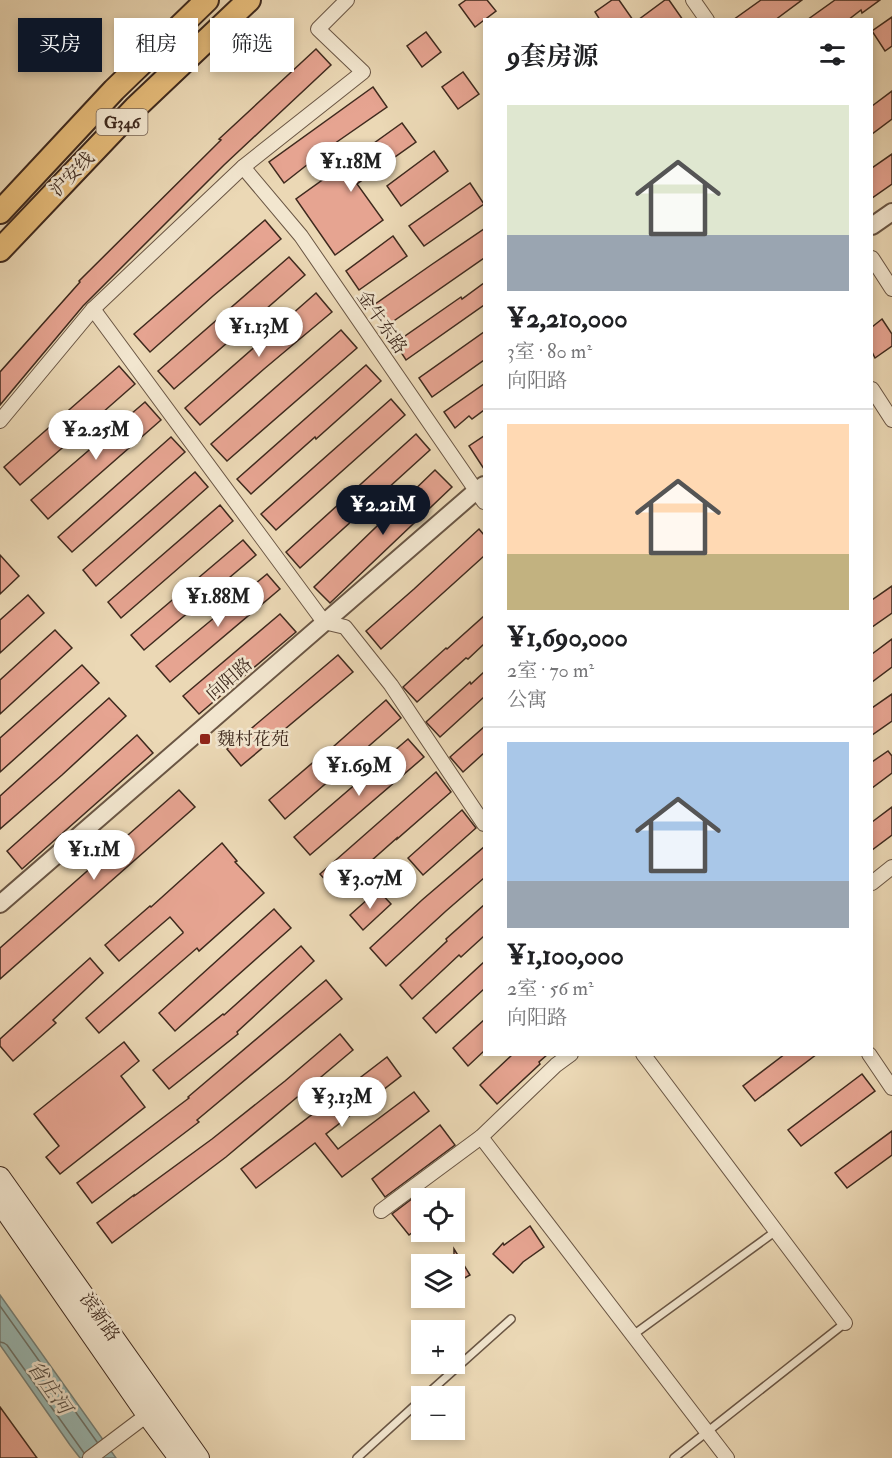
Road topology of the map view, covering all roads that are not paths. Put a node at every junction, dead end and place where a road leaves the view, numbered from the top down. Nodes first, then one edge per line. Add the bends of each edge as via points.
1 (207, 0) edge
2 (249, 0) edge
3 (347, 0) edge
4 (693, 0) edge
5 (706, 18) edge
6 (243, 167) junction
7 (0, 212) edge
8 (892, 212) edge
9 (873, 225) edge
10 (0, 250) edge
11 (873, 260) edge
12 (892, 289) edge
13 (93, 309) junction
14 (873, 391) edge
15 (892, 420) edge
16 (0, 421) edge
17 (482, 493) edge
18 (324, 621) junction
19 (483, 823) edge
20 (892, 867) edge
21 (873, 881) edge
22 (0, 904) edge
23 (568, 1056) edge
24 (645, 1056) edge
25 (869, 1056) edge
26 (892, 1088) edge
27 (481, 1137) junction
28 (0, 1177) edge
29 (0, 1203) edge
30 (381, 1211) dead end
31 (776, 1231) junction
32 (511, 1318) dead end
33 (845, 1323) joint
34 (633, 1335) junction
35 (436, 1386) edge
36 (411, 1409) edge
37 (147, 1415) junction
38 (708, 1432) junction
39 (90, 1458) edge
40 (179, 1458) edge
41 (199, 1458) edge
42 (357, 1458) edge
43 (674, 1458) edge
44 (727, 1458) edge

1 - 7 highway, 沪安线 / G346 via 114,90
2 - 10 highway, 沪安线 / G346 via 135,108
3 - 6 street via 318,29 363,72
4 - 5 street
6 - 13 street
6 - 17 street, 金牛东路 via 301,236
8 - 9 street
11 - 12 street
13 - 16 street
13 - 18 street
14 - 15 street
17 - 18 street, 向阳路
18 - 19 street via 345,627 391,685
18 - 22 street, 向阳路
20 - 21 street
23 - 27 street
24 - 31 street
25 - 26 street
27 - 30 street
27 - 34 street
28 - 41 main road, 滨新路
29 - 37 main road, 滨新路
31 - 33 street
31 - 34 lane
32 - 35 lane
33 - 38 lane
34 - 38 street
36 - 42 lane
37 - 39 street
37 - 40 main road, 滨新路
38 - 43 lane
38 - 44 street

